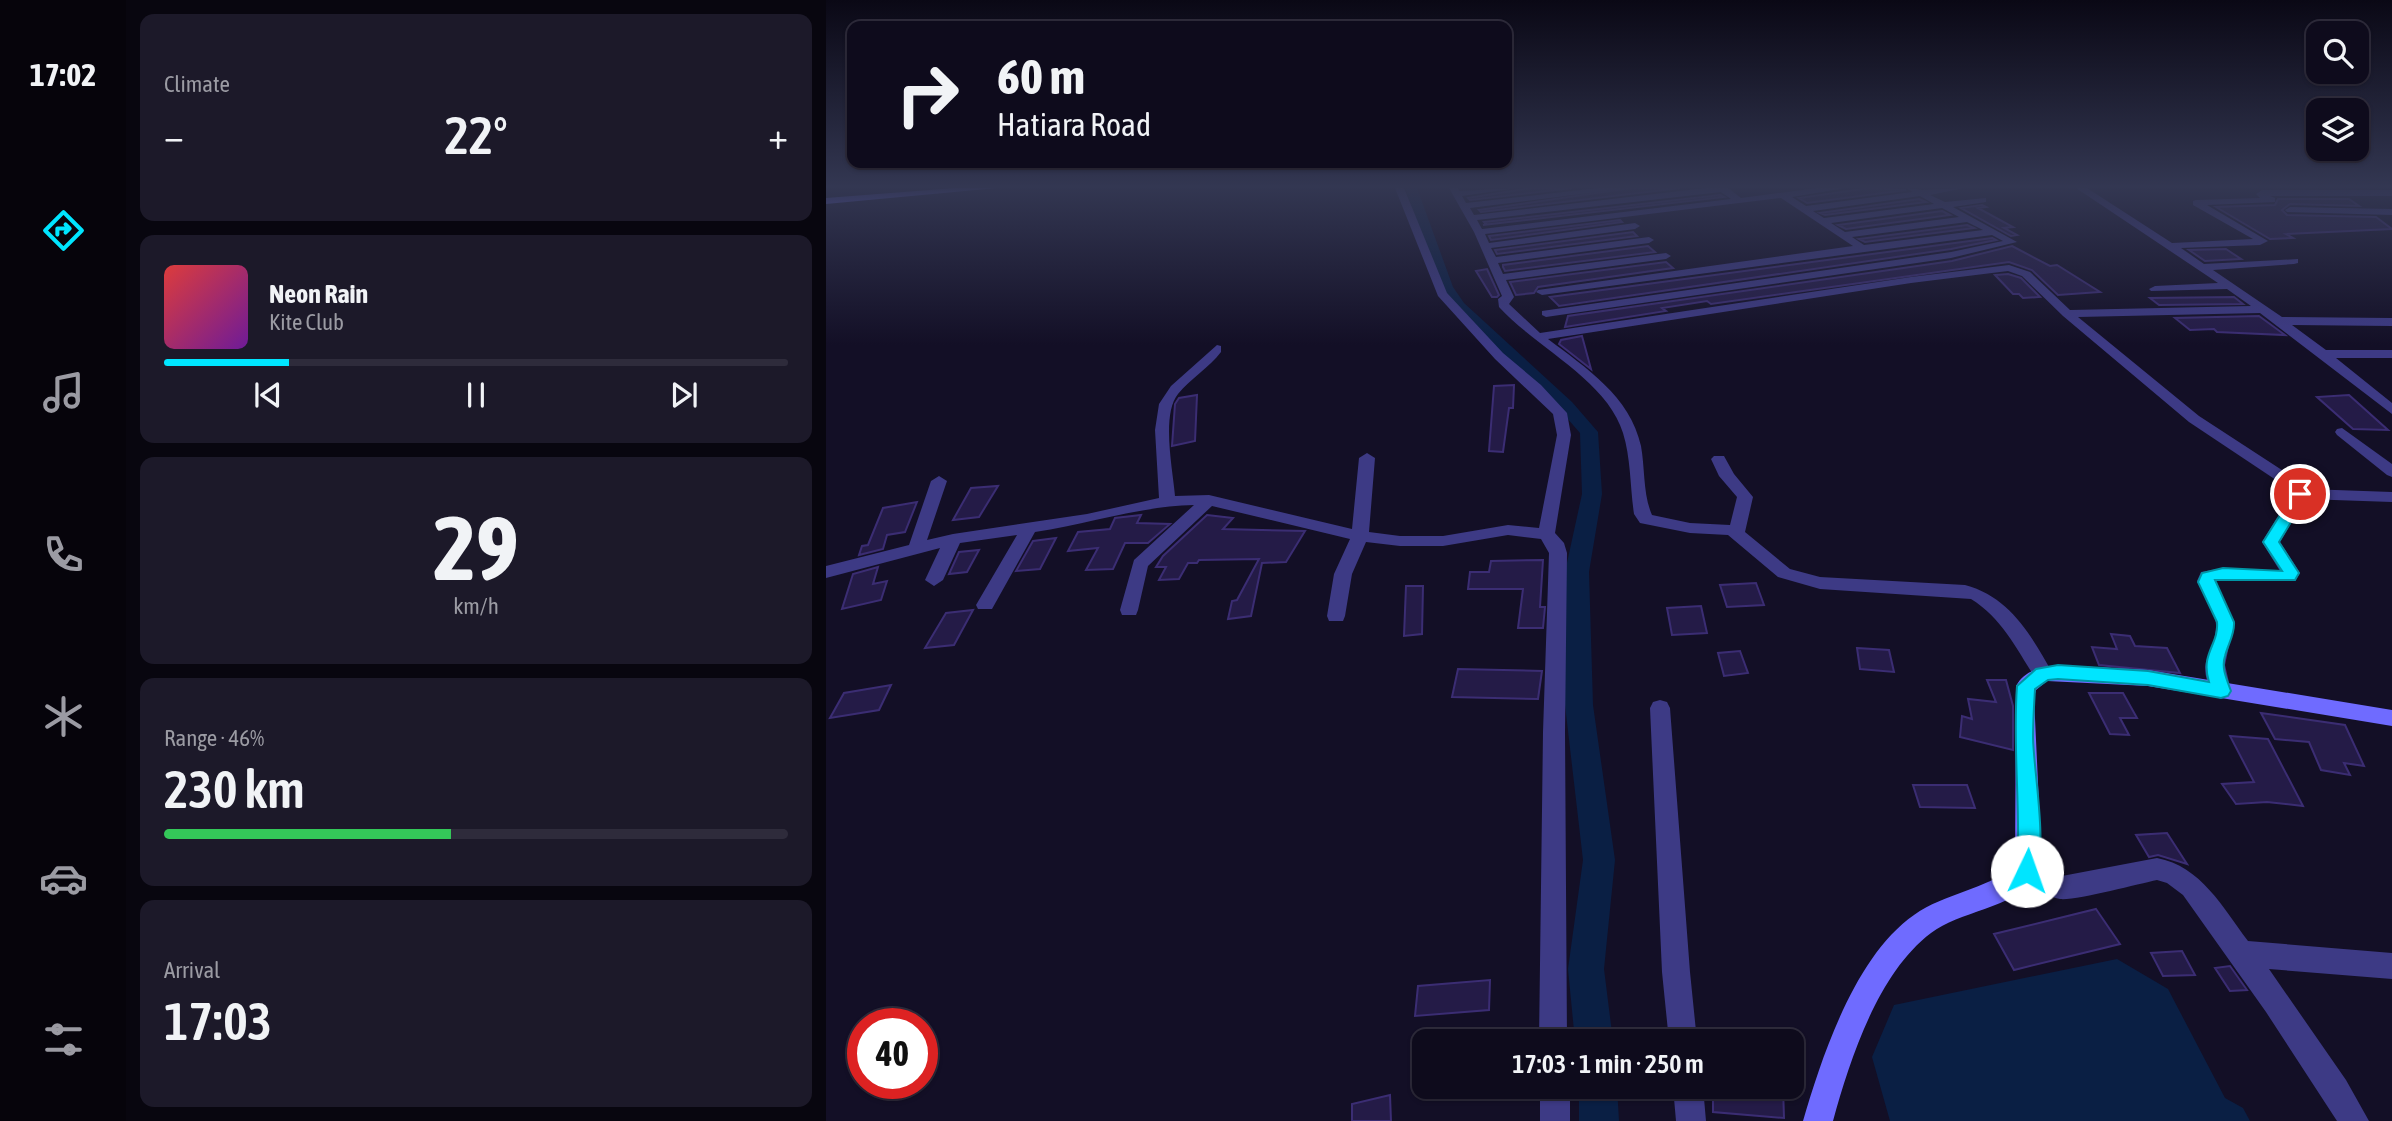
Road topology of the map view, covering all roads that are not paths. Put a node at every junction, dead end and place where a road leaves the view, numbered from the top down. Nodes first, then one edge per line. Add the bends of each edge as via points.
1 (1420, 240) edge
2 (1483, 240) edge
3 (1528, 240) edge
4 (1647, 240) edge
5 (1649, 240) edge
6 (1852, 240) edge
7 (1925, 240) edge
8 (2007, 240) edge
9 (2159, 240) edge
10 (2260, 240) edge
11 (1486, 246) junction
12 (2168, 246) junction
13 (1863, 248) junction
14 (1666, 256) junction
15 (1492, 261) junction
16 (2294, 261) dead end
17 (1884, 264) junction
18 (1736, 265) junction
19 (2200, 267) junction
20 (1684, 272) junction
21 (1499, 278) junction
22 (1911, 280) junction
23 (1611, 282) junction
24 (1758, 282) junction
25 (2229, 286) junction
26 (2155, 289) dead end
27 (1542, 292) dead end
28 (1628, 301) junction
29 (1782, 301) junction
30 (2263, 309) junction
31 (1546, 313) dead end
32 (2067, 314) junction
33 (1647, 321) junction
34 (2279, 321) junction
35 (2392, 322) edge
36 (1539, 337) junction
37 (1217, 349) dead end
38 (2323, 354) junction
39 (2392, 354) edge
40 (2392, 410) edge
41 (2342, 432) dead end
42 (1367, 458) dead end
43 (1719, 459) dead end
44 (2392, 472) edge
45 (939, 481) dead end
46 (2300, 494) junction
47 (2392, 497) edge
48 (1209, 500) junction
49 (1167, 501) junction
50 (1029, 528) junction
51 (1737, 532) junction
52 (1546, 534) junction
53 (1360, 536) junction
54 (953, 539) junction
55 (916, 549) junction
56 (826, 572) edge
57 (934, 580) dead end
58 (985, 605) dead end
59 (1129, 610) dead end
60 (1336, 616) dead end
61 (2043, 674) junction
62 (2221, 691) junction
63 (1660, 708) dead end
64 (2392, 718) edge
65 (2027, 871) junction
66 (2242, 954) junction
67 (2392, 966) edge
68 (1553, 1029) edge
69 (1682, 1029) edge
70 (1555, 1099) edge
71 (1689, 1099) edge
72 (1555, 1121) edge
73 (1691, 1121) edge
74 (1818, 1121) edge
75 (2354, 1121) edge

1 - 52 street via 1442,294 1560,413 1564,435
2 - 11 street
3 - 11 street
4 - 15 street
5 - 14 street
6 - 13 street
7 - 13 street
8 - 17 street via 2012,243
9 - 12 street
10 - 12 street
11 - 15 street
12 - 19 street
13 - 17 street
13 - 18 street
14 - 20 street
14 - 21 street
15 - 21 street
16 - 19 street
17 - 22 street
17 - 24 street
18 - 20 street
18 - 24 street
19 - 25 street
20 - 23 street
21 - 36 street via 1508,297 1503,305
22 - 29 street
22 - 32 street via 2016,269
23 - 27 street
23 - 28 street
24 - 28 street
24 - 29 street
25 - 26 street
25 - 30 street
28 - 31 street
28 - 33 street
29 - 33 street
30 - 32 street
30 - 34 street
32 - 46 street via 2182,409 2284,477
33 - 36 street
34 - 35 street
34 - 38 street
36 - 51 street via 1605,392 1622,413 1632,436 1646,519
37 - 49 street via 1175,389 1165,405
38 - 39 street
38 - 40 street
41 - 44 street
42 - 53 street
43 - 51 street via 1731,484 1745,498
45 - 55 street
46 - 47 street
46 - 62 street via 2271,542 2291,573 2289,577 2207,576 2226,629 2215,659
48 - 49 street
48 - 53 street
48 - 59 street via 1140,564
49 - 50 street
50 - 54 street
50 - 58 street
51 - 61 street via 1774,566 1800,578 1982,595 1994,603
52 - 53 street via 1508,530 1443,541
52 - 68 street via 1558,553
53 - 60 street via 1343,574
54 - 55 street
54 - 57 street
55 - 56 street
61 - 62 street via 2148,678
61 - 65 street via 2026,686 2024,697
62 - 64 street
63 - 69 street
65 - 66 street via 2062,888 2166,870 2192,887
65 - 74 street via 2014,883 1923,924 1901,944 1867,996 1844,1044
66 - 67 street
66 - 75 street
70 - 72 street
71 - 73 street

